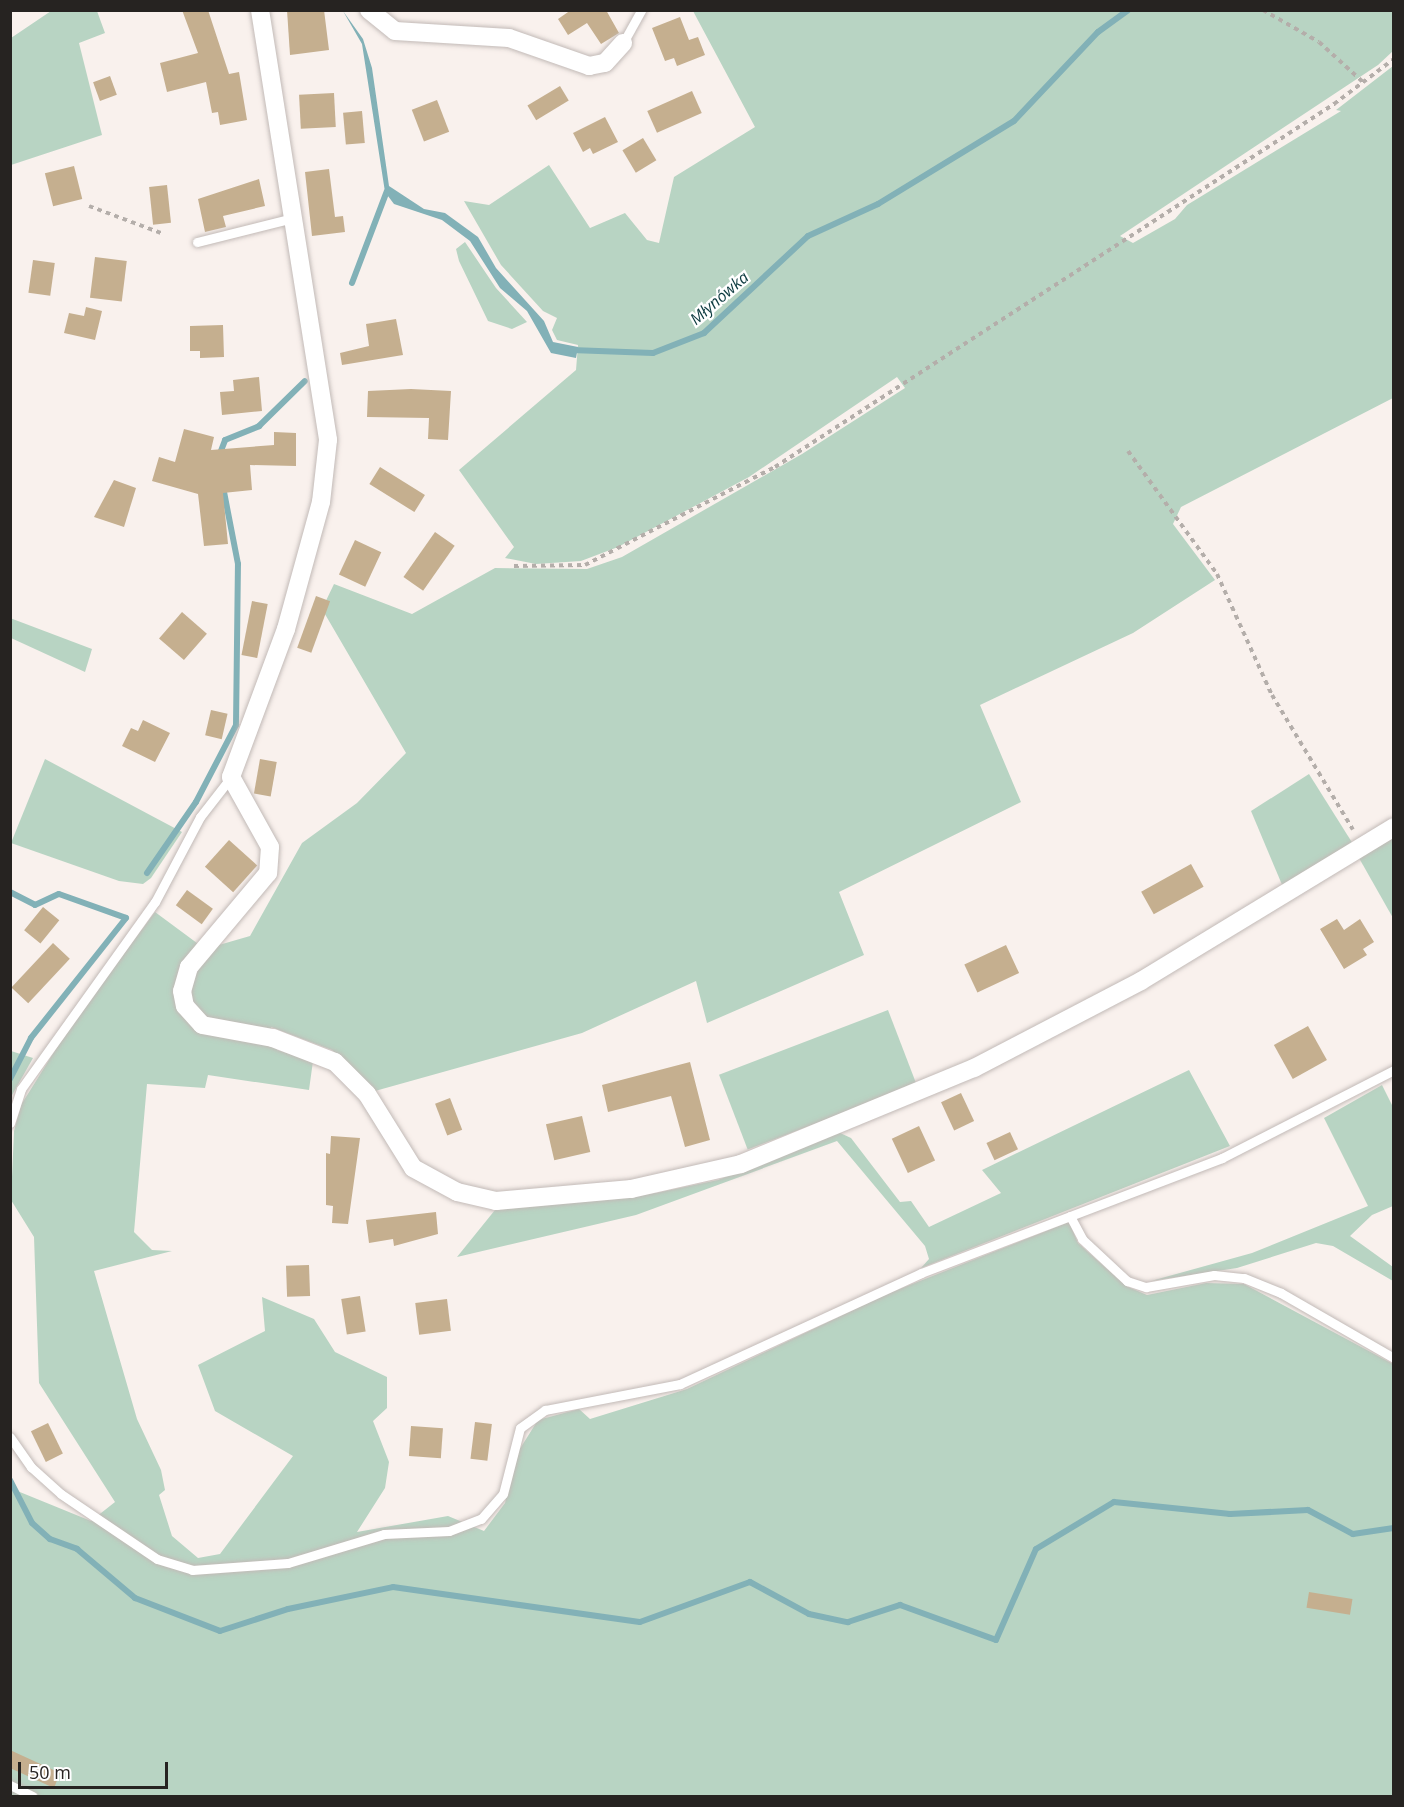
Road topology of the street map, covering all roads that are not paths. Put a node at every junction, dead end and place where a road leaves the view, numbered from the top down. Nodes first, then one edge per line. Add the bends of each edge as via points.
1 (260, 10) edge
2 (369, 10) edge
3 (641, 10) edge
4 (623, 43) joint
5 (293, 218) junction
6 (197, 242) dead end
7 (231, 777) junction
8 (1394, 827) edge
9 (1394, 1070) edge
10 (10, 1123) edge
11 (1070, 1216) junction
12 (1394, 1358) edge
13 (10, 1437) edge
14 (10, 1785) edge
15 (33, 1797) edge

1 - 5 street
2 - 4 street via 395,32 508,38 590,66 605,63
3 - 4 lane
5 - 6 lane
5 - 7 street via 328,440 321,502 286,629
7 - 8 street via 270,847 268,873 189,967 182,991 185,1006 202,1025 273,1038 335,1062 366,1094 413,1168 457,1192 496,1201 631,1189 741,1164 806,1139 974,1068 1142,981
7 - 10 lane via 200,817 155,902 21,1089
9 - 11 lane via 1222,1158
11 - 12 lane via 1082,1239 1127,1281 1146,1287 1214,1275 1244,1278 1281,1293
11 - 13 lane via 854,1302 788,1338 680,1384 545,1410 520,1428 503,1494 481,1518 449,1531 384,1534 288,1563 192,1570 157,1559 62,1494 32,1467
14 - 15 lane

